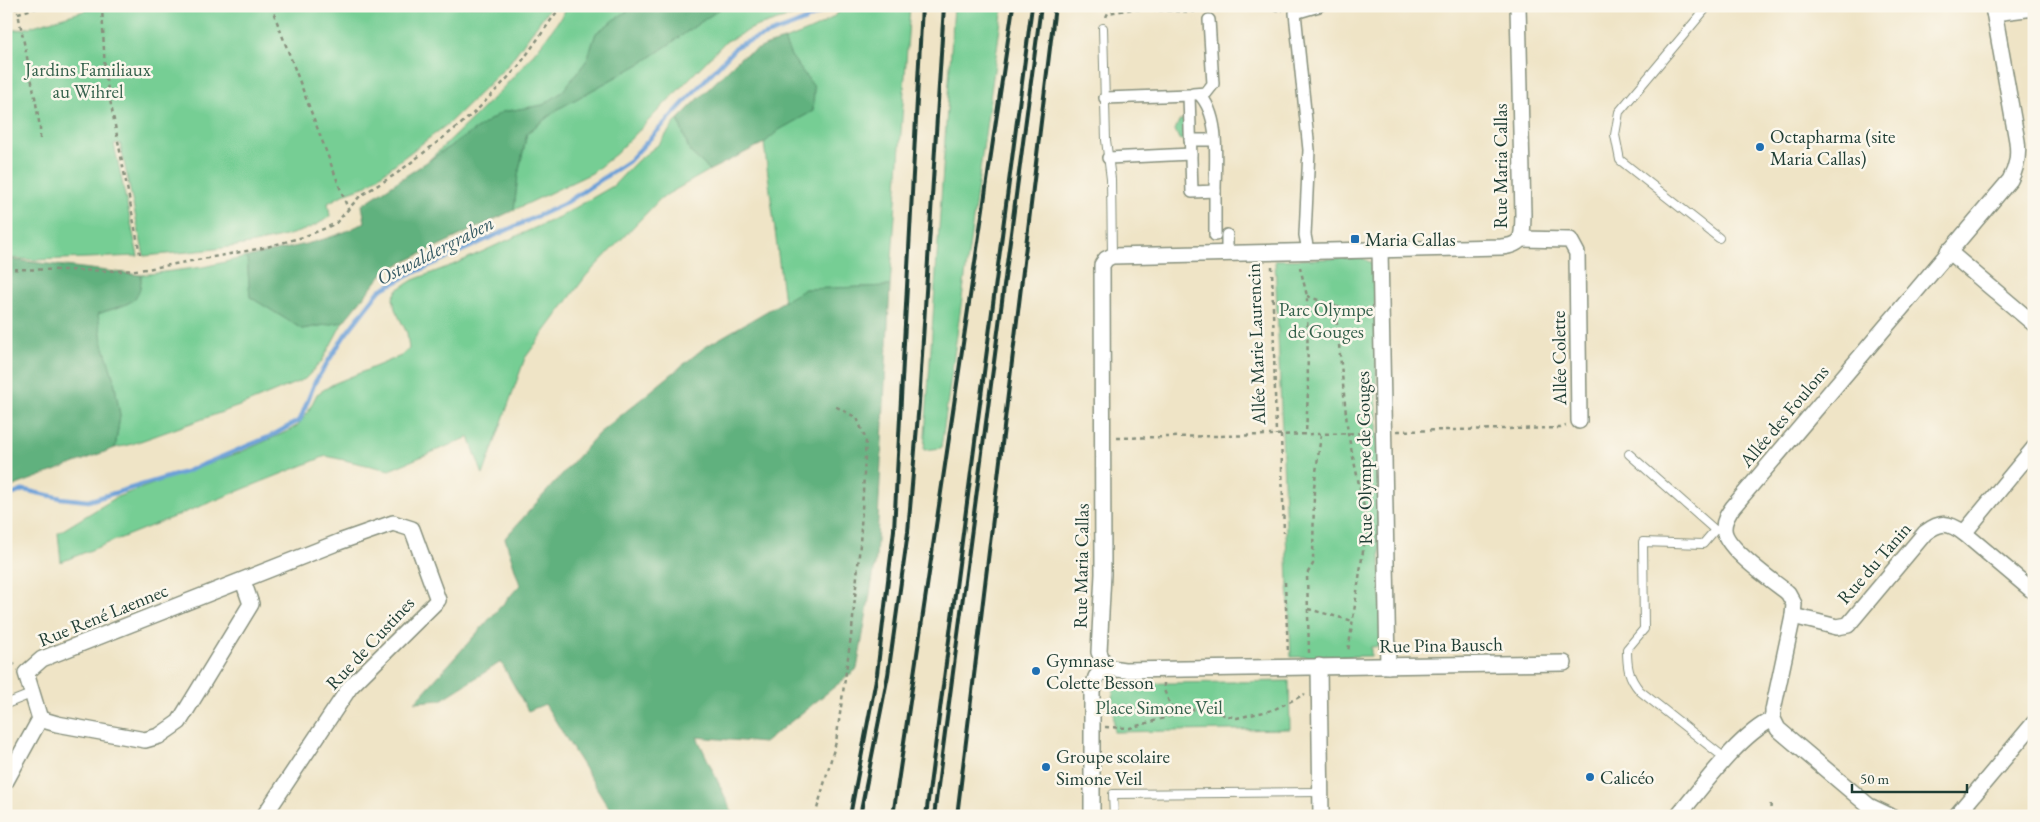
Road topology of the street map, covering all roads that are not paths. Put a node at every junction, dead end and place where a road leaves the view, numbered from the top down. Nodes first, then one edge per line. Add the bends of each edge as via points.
1 (1319, 6) edge
2 (1518, 6) edge
3 (1708, 6) edge
4 (2034, 8) edge
5 (1994, 10) edge
6 (1210, 16) road end
7 (1102, 28) road end
8 (1194, 94) junction
9 (1105, 98) junction
10 (1190, 140) junction
11 (1214, 140) junction
12 (1191, 154) junction
13 (1108, 158) junction
14 (1215, 191) junction
15 (1719, 238) dead end
16 (1521, 239) junction
17 (1380, 250) junction
18 (1308, 251) junction
19 (1948, 251) junction
20 (1227, 253) junction
21 (1112, 256) junction
22 (2034, 324) edge
23 (1580, 420) road end
24 (2034, 448) edge
25 (1629, 454) dead end
26 (1719, 530) junction
27 (1964, 534) junction
28 (339, 542) joint
29 (243, 582) junction
30 (2034, 592) edge
31 (1794, 616) junction
32 (1564, 662) dead end
33 (1388, 666) junction
34 (1105, 667) junction
35 (1314, 667) junction
36 (32, 694) junction
37 (6, 704) edge
38 (40, 719) junction
39 (1773, 719) junction
40 (2034, 723) edge
41 (1726, 759) junction
42 (6, 782) edge
43 (1321, 792) junction
44 (268, 814) edge
45 (1092, 816) edge
46 (1114, 816) edge
47 (1321, 816) edge
48 (1678, 816) edge
49 (1890, 816) edge
50 (1956, 816) edge

1 - 18 street via 1295,13 1309,150 1305,235
2 - 16 street, Rue Maria Callas
3 - 15 lane via 1619,112 1615,134 1620,160
4 - 5 street
5 - 19 street, Allée des Foulons via 2018,162 2010,180
6 - 8 street via 1213,84 1206,93
7 - 9 lane, Rue Maria Callas
8 - 9 street
8 - 10 street
8 - 11 street via 1207,102
9 - 13 lane, Rue Maria Callas
10 - 11 street
10 - 12 street
11 - 14 street
12 - 13 street
12 - 14 street via 1192,192
13 - 21 lane, Rue Maria Callas
14 - 20 street
16 - 17 street, Rue Maria Callas via 1517,244 1501,247
16 - 23 street, Allée Colette via 1570,240 1577,253
17 - 18 street, Rue Maria Callas
17 - 33 street, Rue Olympe de Gouges
18 - 20 street, Rue Maria Callas
19 - 22 street
19 - 26 street, Allée des Foulons via 1733,508
20 - 21 street, Rue Maria Callas
21 - 34 street, Rue Maria Callas via 1106,258 1102,265 1103,574 1099,652
24 - 27 street
25 - 26 lane
26 - 31 street via 1729,544 1788,593 1794,604
26 - 41 lane via 1704,544 1643,542 1644,629 1627,648 1627,663 1632,681 1640,690
27 - 30 street
27 - 31 street, Rue du Tanin via 1950,524 1935,525 1848,626 1837,627
28 - 29 street, Rue René Laennec
28 - 44 street, Rue de Custines via 393,523 412,530 438,600 350,687
29 - 36 street, Rue René Laennec via 42,659 26,673
29 - 38 street via 251,604 179,722 159,736 145,740
31 - 39 street
32 - 33 street, Rue Pina Bausch
33 - 35 street, Rue Pina Bausch
34 - 35 street via 1124,670
34 - 45 street via 1096,677 1092,691
35 - 43 street via 1319,693
36 - 37 lane
36 - 38 street, Rue René Laennec
38 - 42 street
39 - 41 street via 1760,725
39 - 49 street via 1778,728 1869,806
40 - 50 street
41 - 48 street
43 - 46 lane via 1113,794
43 - 47 street

